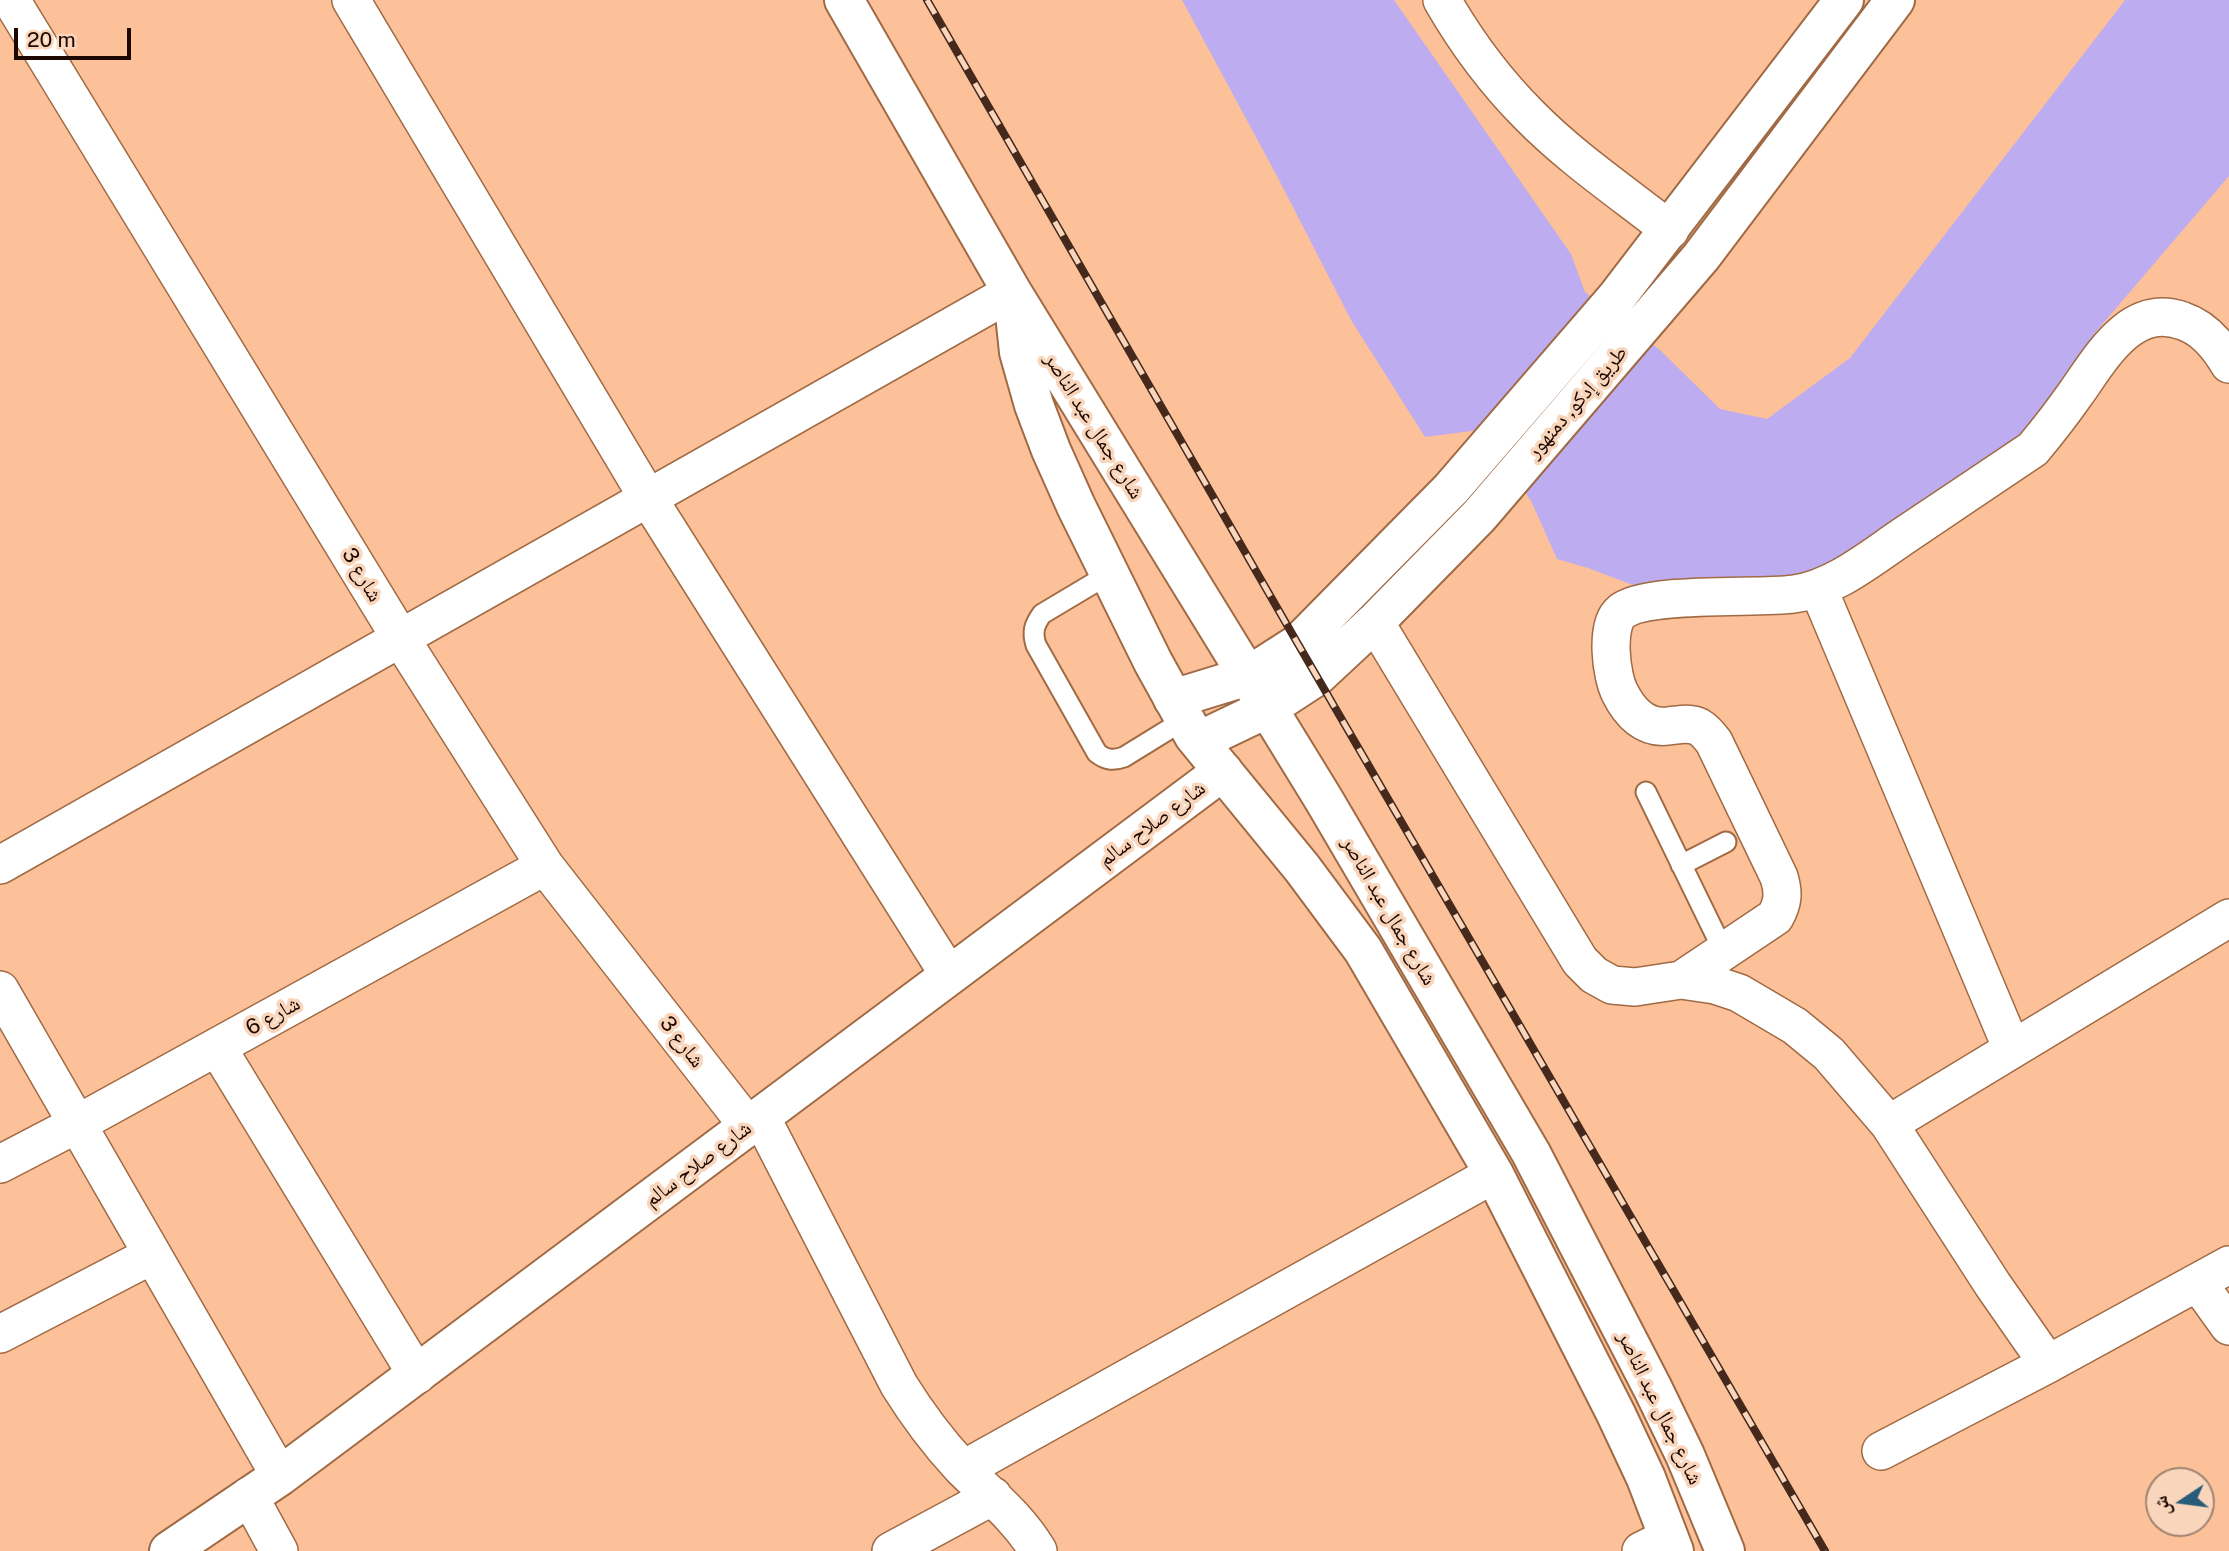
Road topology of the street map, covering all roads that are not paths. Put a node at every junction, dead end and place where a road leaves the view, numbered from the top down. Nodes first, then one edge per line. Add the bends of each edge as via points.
1 (10, 0) edge
2 (351, 0) edge
3 (844, 0) edge
4 (1442, 0) edge
5 (1844, 0) edge
6 (1895, 0) edge
7 (1670, 230) junction
8 (1012, 292) junction
9 (2229, 364) edge
10 (648, 498) junction
11 (1109, 574) junction
12 (1818, 588) junction
13 (1375, 622) junction
14 (401, 639) junction
15 (1248, 676) junction
16 (1268, 708) junction
17 (1185, 720) junction
18 (1223, 771) junction
19 (1646, 792) dead end
20 (1726, 842) dead end
21 (0, 865) edge
22 (1681, 865) junction
23 (545, 866) junction
24 (2229, 918) edge
25 (1724, 952) junction
26 (949, 975) junction
27 (1681, 980) junction
28 (0, 990) edge
29 (217, 1047) junction
30 (2012, 1049) junction
31 (754, 1121) junction
32 (77, 1124) junction
33 (1888, 1124) junction
34 (0, 1164) edge
35 (1494, 1174) junction
36 (152, 1255) junction
37 (2229, 1265) edge
38 (2198, 1283) junction
39 (2229, 1326) edge
40 (0, 1334) edge
41 (2048, 1364) junction
42 (417, 1375) junction
43 (1881, 1451) dead end
44 (964, 1469) junction
45 (265, 1486) junction
46 (993, 1496) junction
47 (1662, 1546) edge
48 (169, 1551) edge
49 (279, 1551) edge
50 (891, 1551) edge
51 (1038, 1551) edge
52 (1725, 1551) edge

1 - 14 street, شارع 3
2 - 10 street
3 - 8 street, شارع جمال عبد الناصر
4 - 7 street via 1528,115
5 - 7 street, طريق إدكو, دمنهور
6 - 13 street, طريق إدكو, دمنهور via 1701,257 1479,516
7 - 15 street, طريق إدكو, دمنهور via 1451,489 1297,644
8 - 10 street
8 - 11 street, شارع جمال عبد الناصر via 1019,352 1034,405
8 - 15 street, شارع جمال عبد الناصر
9 - 12 street via 2193,324 2165,316 2141,321 2111,343 2033,449
10 - 14 street
10 - 26 street
11 - 17 street, شارع جمال عبد الناصر
11 - 17 lane via 1042,614 1035,623 1036,645 1104,759 1124,757
12 - 25 street via 1775,596 1665,599 1630,607 1619,613 1612,626 1618,691 1630,710 1646,724 1690,724 1706,732 1784,891 1775,917
12 - 30 street
13 - 16 street, طريق إدكو, دمنهور via 1317,676
13 - 27 street via 1580,961 1612,985 1635,987
14 - 21 street
14 - 23 street, شارع 3
15 - 16 street, شارع جمال عبد الناصر
15 - 17 street, طريق إدكو, دمنهور
16 - 17 street, طريق إدكو, دمنهور
16 - 52 street, شارع جمال عبد الناصر via 1531,1153 1653,1388
17 - 18 street, شارع جمال عبد الناصر
18 - 26 street, شارع صلاح سالم
18 - 35 street, شارع جمال عبد الناصر via 1363,950
19 - 22 lane
20 - 22 lane
22 - 25 lane
23 - 29 street, شارع 6
23 - 31 street, شارع 3
24 - 30 street
25 - 27 street
26 - 31 street, شارع صلاح سالم
27 - 33 street via 1739,993 1795,1026 1829,1055
28 - 32 street
29 - 32 street, شارع 6
29 - 42 street
30 - 33 street
31 - 42 street, شارع صلاح سالم
31 - 44 street, شارع 3 via 899,1384 921,1420
32 - 34 street, شارع 6
32 - 36 street
33 - 41 street
35 - 44 street
35 - 47 street, شارع جمال عبد الناصر via 1646,1478
36 - 40 street
36 - 45 street
37 - 38 street
38 - 39 street
38 - 41 street
41 - 43 street
42 - 45 street, شارع صلاح سالم
44 - 46 street, شارع 3
45 - 48 street, شارع صلاح سالم
45 - 49 street
46 - 50 street
46 - 51 street, شارع 3

